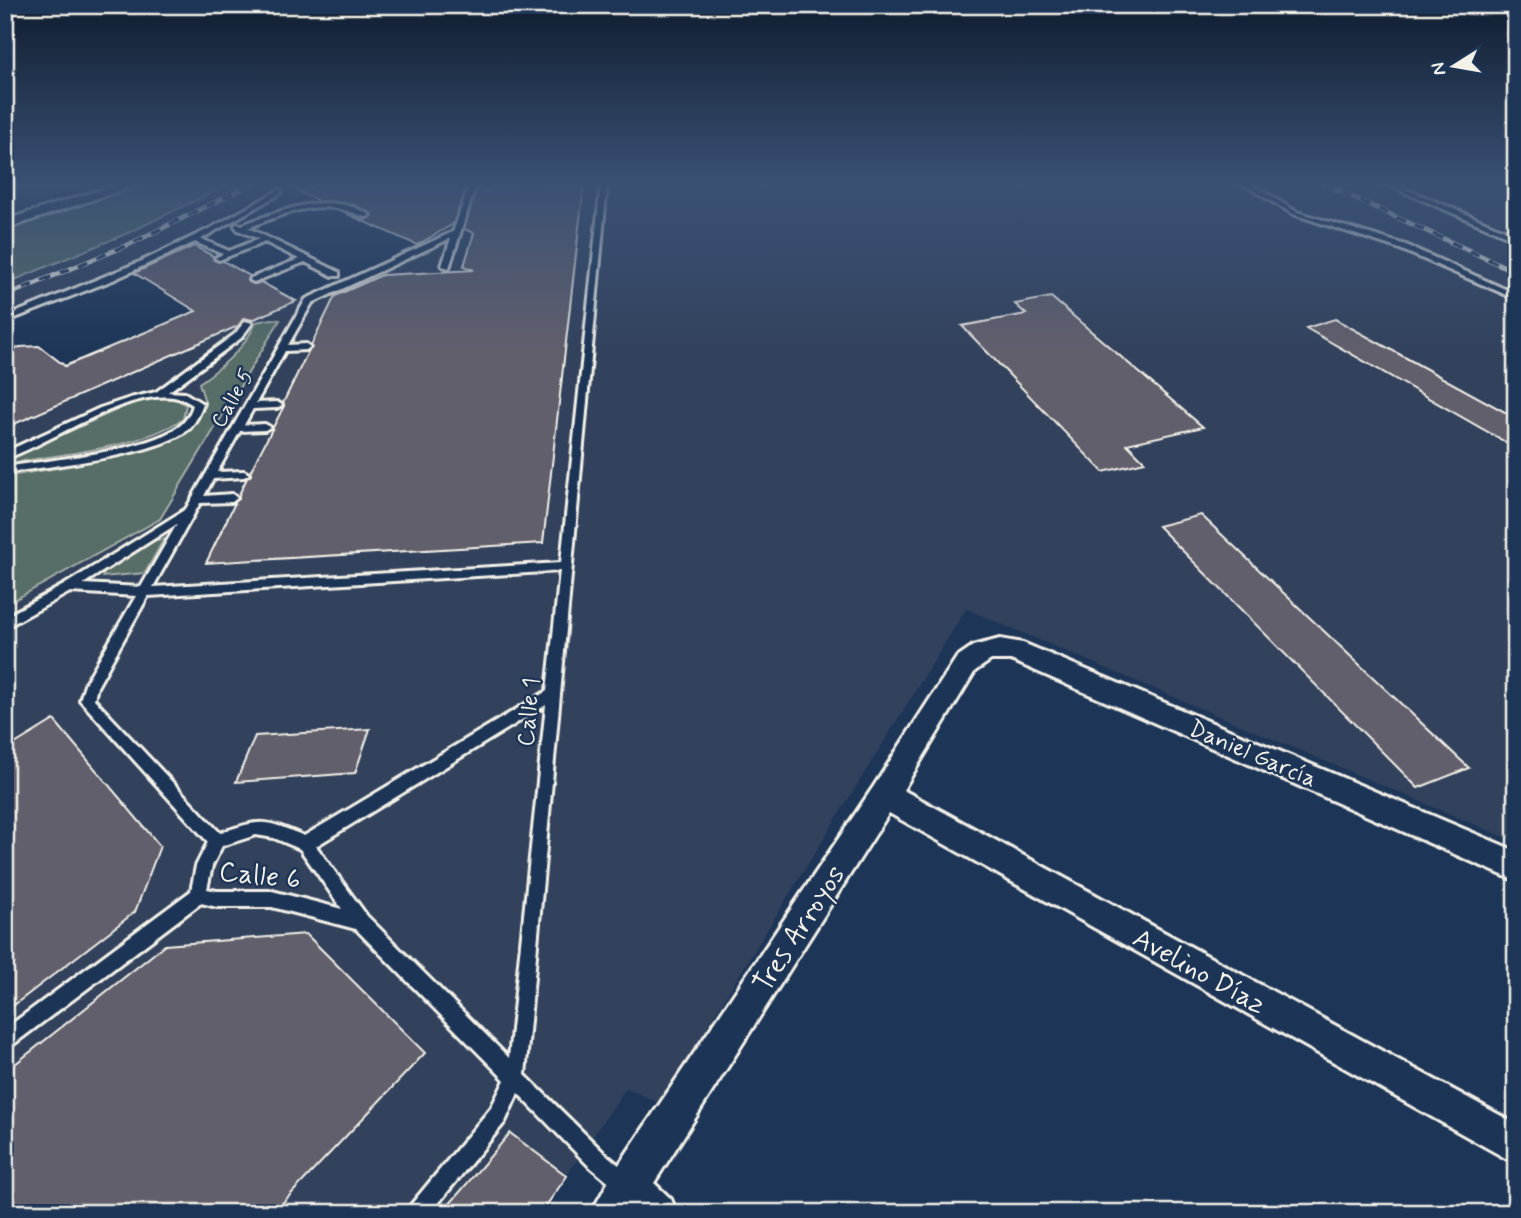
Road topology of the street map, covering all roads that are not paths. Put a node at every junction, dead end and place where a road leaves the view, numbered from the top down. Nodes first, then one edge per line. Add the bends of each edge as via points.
1 (191, 241) edge
2 (199, 241) edge
3 (261, 241) edge
4 (269, 241) edge
5 (442, 241) edge
6 (454, 241) edge
7 (598, 241) edge
8 (1384, 241) edge
9 (230, 254) junction
10 (219, 258) dead end
11 (306, 259) junction
12 (446, 266) dead end
13 (336, 274) dead end
14 (254, 280) dead end
15 (1516, 297) edge
16 (5, 320) edge
17 (248, 323) dead end
18 (306, 347) dead end
19 (282, 348) junction
20 (161, 392) junction
21 (277, 405) dead end
22 (250, 406) junction
23 (265, 426) dead end
24 (237, 428) junction
25 (5, 456) edge
26 (5, 470) edge
27 (244, 474) dead end
28 (210, 476) junction
29 (232, 498) dead end
30 (193, 506) junction
31 (565, 567) junction
32 (68, 588) junction
33 (147, 592) junction
34 (5, 623) edge
35 (989, 649) joint
36 (553, 694) junction
37 (884, 795) junction
38 (217, 841) junction
39 (305, 844) junction
40 (1516, 866) edge
41 (199, 895) junction
42 (361, 922) junction
43 (5, 1040) edge
44 (516, 1077) junction
45 (1516, 1145) edge
46 (620, 1199) edge
47 (417, 1213) edge
48 (657, 1213) edge

1 - 16 lane
2 - 9 lane
3 - 9 lane
4 - 11 lane
5 - 19 lane, Calle 5 via 397,266 309,301
6 - 12 lane
7 - 31 lane, Calle 1
8 - 15 lane
9 - 10 lane
11 - 13 lane
11 - 14 lane
17 - 20 lane
18 - 19 lane
19 - 22 lane, Calle 5
20 - 25 lane via 122,402
20 - 26 lane via 192,397 198,404 181,429 148,444
21 - 22 lane
22 - 24 lane, Calle 5
23 - 24 lane
24 - 28 lane, Calle 5
27 - 28 lane
28 - 30 lane, Calle 5
29 - 30 lane
30 - 32 lane, Calle 5
30 - 33 lane, Calle 6
31 - 33 lane
31 - 36 lane, Calle 1
32 - 33 lane
32 - 34 lane, Calle 5
33 - 38 lane, Calle 6 via 87,700
35 - 37 street, Tres Arroyos via 966,664
35 - 40 street, Daniel García via 1014,650
36 - 39 lane
36 - 44 lane, Calle 1
37 - 45 street, Avelino Díaz
37 - 46 street, Tres Arroyos
38 - 39 lane via 256,828
38 - 41 lane, Calle 6 via 200,876
39 - 42 lane
41 - 42 lane, Calle 6 via 272,899
41 - 43 lane
42 - 44 lane
44 - 46 lane via 595,1157
44 - 47 lane, Calle 1 via 498,1115
46 - 48 street

